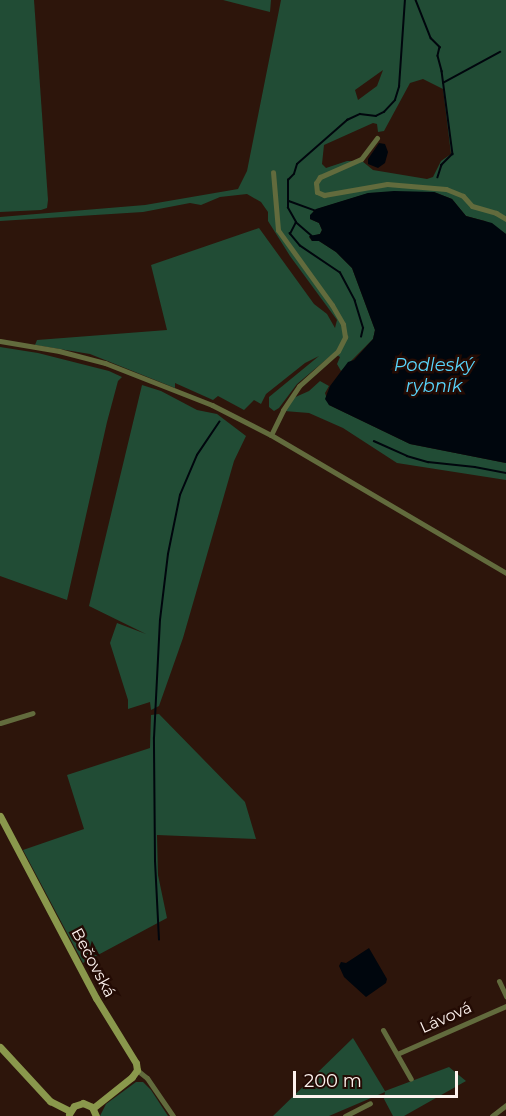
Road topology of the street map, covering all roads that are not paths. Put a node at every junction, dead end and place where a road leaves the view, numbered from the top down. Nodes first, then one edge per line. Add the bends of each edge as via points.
1 (377, 138) dead end
2 (273, 172) dead end
3 (506, 219) edge
4 (0, 341) edge
5 (271, 435) junction
6 (506, 573) edge
7 (33, 712) dead end
8 (0, 723) edge
9 (0, 816) edge
10 (499, 981) dead end
11 (506, 996) edge
12 (506, 1006) edge
13 (382, 1030) dead end
14 (0, 1047) edge
15 (397, 1054) junction
16 (137, 1070) junction
17 (411, 1079) dead end
18 (370, 1103) dead end
19 (506, 1105) edge
20 (93, 1108) junction
21 (70, 1114) edge
22 (96, 1116) edge
23 (173, 1116) edge
24 (345, 1116) edge
25 (492, 1116) edge

1 - 3 street via 361,159 320,177 315,186 321,195 387,184 446,189 463,196 472,206
2 - 5 street via 279,230 332,305 343,324 345,337 338,351 299,386
4 - 5 street via 105,363 212,405
5 - 6 street
7 - 8 street
9 - 16 street, Bečovská
10 - 11 street
12 - 15 street, Lávová
13 - 15 street
14 - 21 street via 50,1101
15 - 17 street
16 - 20 street
16 - 23 street, Bečovská
18 - 24 street
19 - 25 street
20 - 21 street via 80,1103
20 - 22 street

